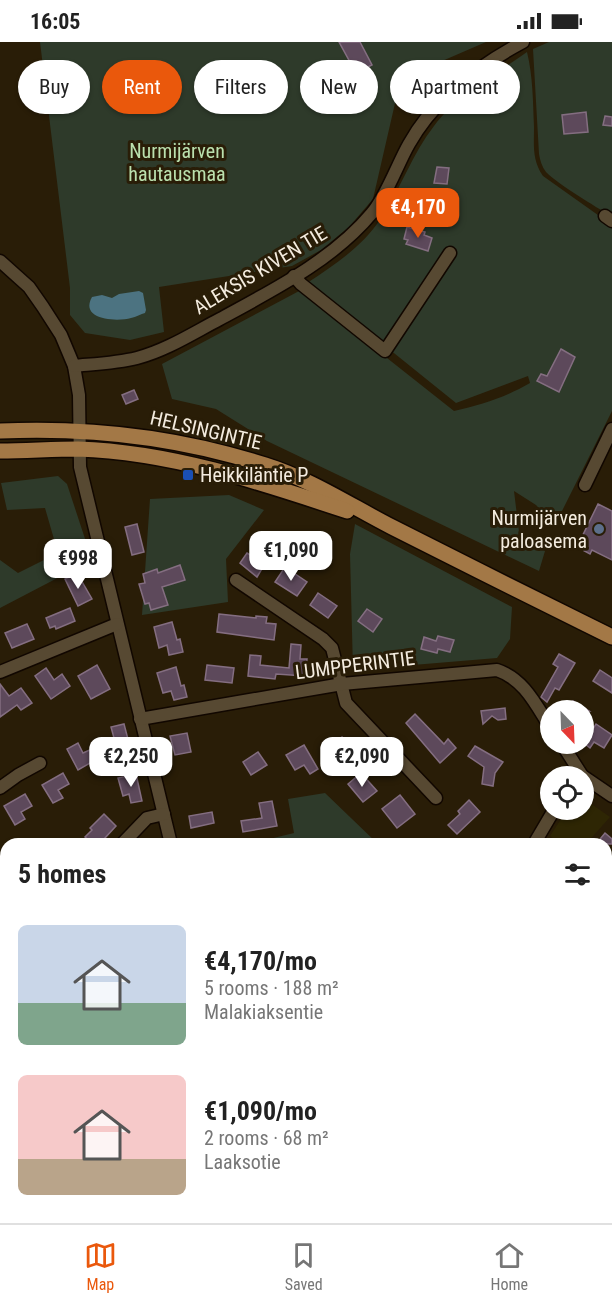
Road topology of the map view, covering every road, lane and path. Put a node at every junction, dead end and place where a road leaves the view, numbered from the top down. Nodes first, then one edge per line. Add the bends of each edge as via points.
1 (523, 42) edge
2 (450, 253) dead end
3 (0, 261) edge
4 (294, 276) junction
5 (74, 366) junction
6 (612, 429) edge
7 (80, 430) junction
8 (0, 431) edge
9 (79, 449) junction
10 (0, 451) edge
11 (585, 485) dead end
12 (390, 525) junction
13 (236, 580) dead end
14 (117, 624) junction
15 (612, 637) edge
16 (0, 672) edge
17 (342, 684) junction
18 (540, 711) edge
19 (140, 719) junction
20 (40, 763) dead end
21 (594, 784) edge
22 (0, 788) edge
23 (612, 796) edge
24 (436, 798) dead end
25 (164, 814) junction
26 (548, 820) edge
27 (128, 838) edge
28 (170, 838) edge
29 (538, 838) edge

1 - 4 street, ALEKSIS KIVEN TIE via 475,72 428,116 374,212 338,247
2 - 4 street via 385,351
3 - 5 street via 29,287 61,335
4 - 5 street, ALEKSIS KIVEN TIE via 152,353
5 - 7 street
6 - 11 street
7 - 8 main road, HELSINGINTIE
7 - 9 street
7 - 12 main road, HELSINGINTIE via 149,436 268,466
9 - 10 main road, HELSINGINTIE
9 - 12 main road, HELSINGINTIE via 146,456 229,473
9 - 14 street via 85,494
12 - 15 main road, HELSINGINTIE
13 - 17 street via 323,639 332,648
14 - 16 street
14 - 19 street
17 - 18 street, LUMPPERINTIE via 497,670 510,674 527,690
17 - 19 street, LUMPPERINTIE
17 - 24 street via 346,703 357,717
19 - 25 street
20 - 22 street
21 - 23 street
25 - 27 street via 147,818
25 - 28 street
26 - 29 street

